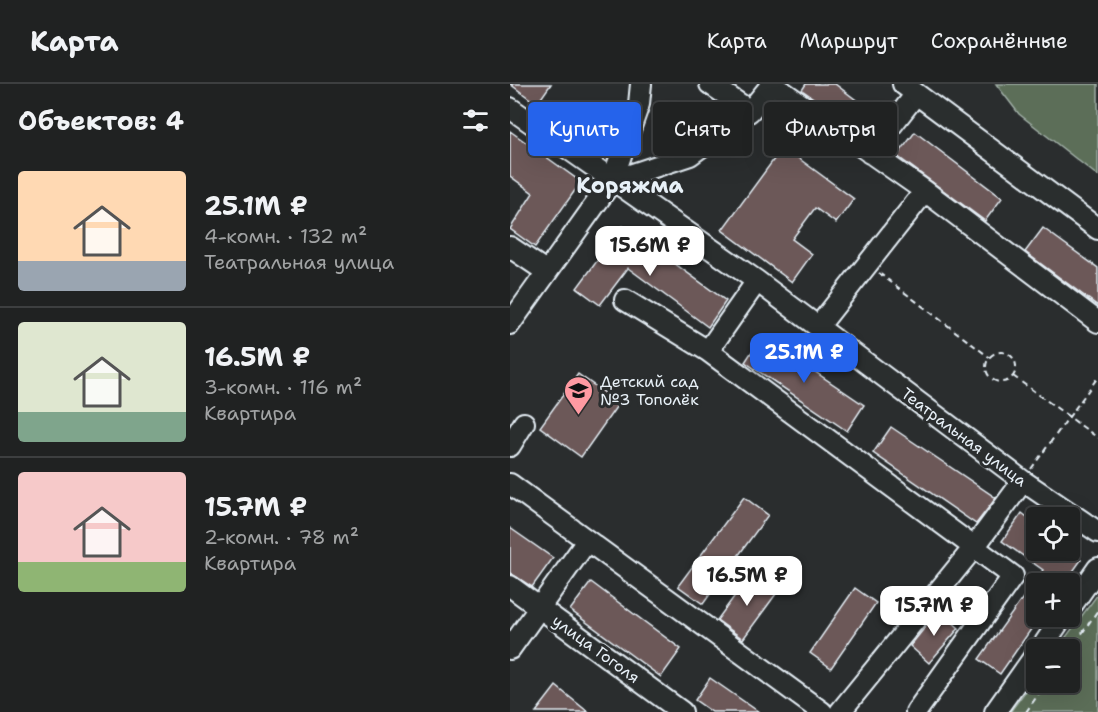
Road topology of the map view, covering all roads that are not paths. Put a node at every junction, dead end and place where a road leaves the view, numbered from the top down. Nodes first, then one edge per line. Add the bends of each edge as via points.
1 (641, 84) edge
2 (710, 84) edge
3 (772, 84) edge
4 (909, 89) edge
5 (737, 102) edge
6 (798, 102) edge
7 (510, 108) edge
8 (752, 109) edge
9 (897, 109) edge
10 (687, 156) edge
11 (874, 156) edge
12 (612, 182) junction
13 (925, 191) junction
14 (1098, 229) edge
15 (510, 247) edge
16 (547, 272) junction
17 (757, 281) junction
18 (625, 300) dead end
19 (1098, 322) edge
20 (510, 324) edge
21 (818, 327) junction
22 (708, 351) junction
23 (524, 423) dead end
24 (510, 446) edge
25 (1023, 481) junction
26 (510, 484) edge
27 (1098, 532) edge
28 (587, 541) junction
29 (975, 546) junction
30 (1098, 568) edge
31 (510, 586) edge
32 (1080, 594) edge
33 (540, 608) junction
34 (510, 649) edge
35 (1026, 668) edge
36 (682, 712) edge
37 (822, 712) edge
38 (840, 712) edge
39 (916, 712) edge
40 (995, 712) edge

1 - 12 street via 639,104
2 - 5 street
3 - 6 street
3 - 8 street
4 - 9 street
4 - 14 street
7 - 12 street, Театральная улица
10 - 12 street
11 - 13 street
12 - 16 street
12 - 17 street, Театральная улица
13 - 19 street
13 - 21 street
15 - 16 street
16 - 20 street
17 - 21 street, Театральная улица
17 - 22 street
18 - 22 street
21 - 25 street, Театральная улица
22 - 29 street
23 - 24 street
25 - 27 street, Театральная улица
25 - 29 street
26 - 28 street
28 - 33 street
28 - 37 street
29 - 38 street
29 - 39 street via 1013,576
30 - 32 street
31 - 33 street, улица Гоголя
33 - 34 street
33 - 36 street, улица Гоголя
35 - 40 street

